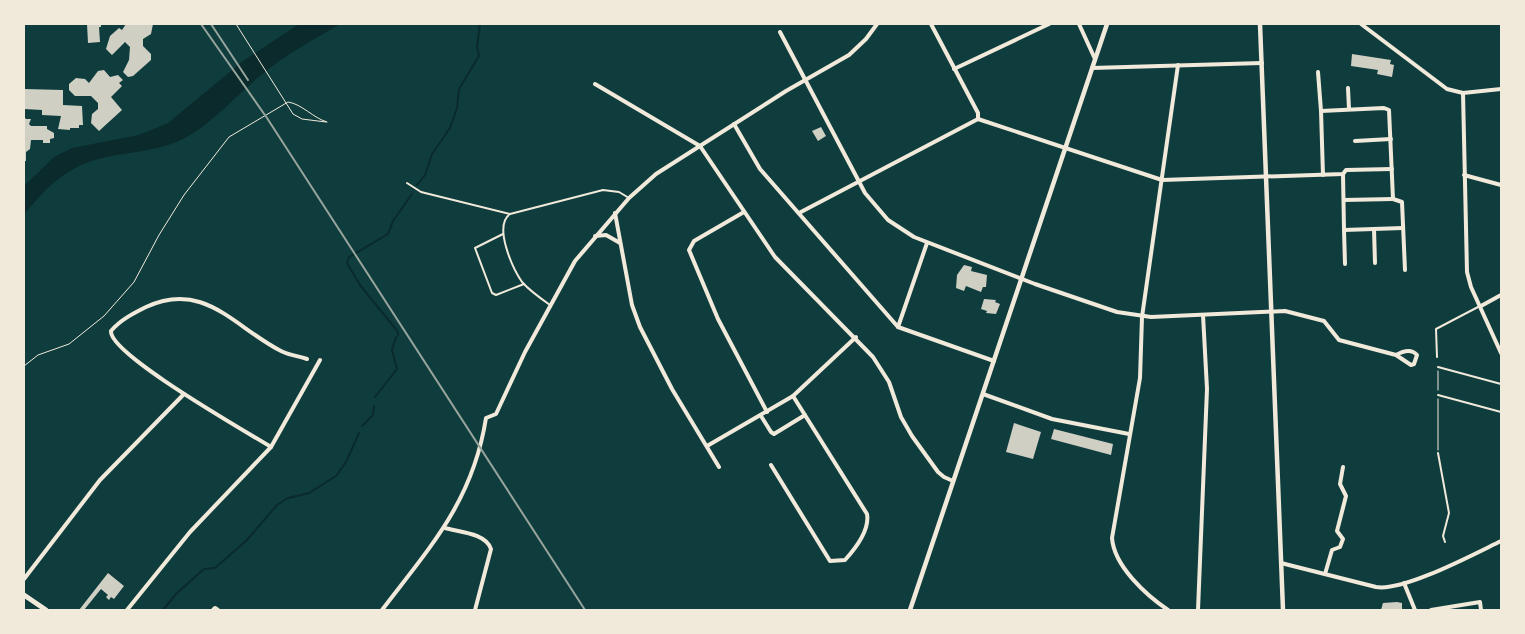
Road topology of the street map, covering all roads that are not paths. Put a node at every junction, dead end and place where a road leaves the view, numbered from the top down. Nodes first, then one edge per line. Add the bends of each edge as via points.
1 (877, 24) edge
2 (931, 24) edge
3 (1049, 24) edge
4 (1079, 24) edge
5 (1106, 24) edge
6 (1260, 24) edge
7 (1361, 24) edge
8 (780, 32) dead end
9 (1095, 59) junction
10 (1262, 62) junction
11 (1178, 65) junction
12 (954, 68) junction
13 (1092, 68) junction
14 (1318, 72) dead end
15 (804, 80) junction
16 (595, 84) dead end
17 (1348, 88) dead end
18 (1501, 89) edge
19 (1463, 93) junction
20 (1349, 109) junction
21 (1321, 111) junction
22 (978, 119) junction
23 (734, 124) junction
24 (1391, 140) junction
25 (1355, 141) dead end
26 (700, 146) junction
27 (1064, 147) junction
28 (1392, 169) junction
29 (1343, 174) junction
30 (1323, 175) junction
31 (1266, 176) junction
32 (1464, 176) junction
33 (1162, 180) junction
34 (858, 181) junction
35 (407, 183) dead end
36 (1501, 185) edge
37 (629, 198) junction
38 (1393, 199) junction
39 (1344, 200) junction
40 (744, 212) junction
41 (616, 213) junction
42 (799, 213) junction
43 (510, 214) junction
44 (1403, 228) junction
45 (1374, 229) junction
46 (1344, 230) junction
47 (503, 234) junction
48 (594, 237) junction
49 (620, 243) junction
50 (927, 243) junction
51 (1375, 263) dead end
52 (1345, 264) dead end
53 (1405, 270) dead end
54 (1022, 277) junction
55 (524, 284) junction
56 (1501, 295) edge
57 (550, 305) junction
58 (1480, 306) junction
59 (1272, 311) junction
60 (1203, 315) junction
61 (1142, 317) junction
62 (898, 327) junction
63 (856, 337) junction
64 (1501, 352) edge
65 (1396, 355) junction
66 (1437, 357) dead end
67 (307, 358) dead end
68 (320, 360) dead end
69 (994, 361) junction
70 (1438, 366) road end
71 (1501, 384) edge
72 (184, 394) junction
73 (983, 394) junction
74 (1438, 395) road end
75 (793, 396) junction
76 (767, 412) junction
77 (1501, 412) edge
78 (805, 415) junction
79 (761, 416) junction
80 (1129, 434) junction
81 (707, 446) junction
82 (271, 447) junction
83 (1438, 453) road end
84 (771, 465) dead end
85 (719, 467) dead end
86 (1343, 468) dead end
87 (953, 481) junction
88 (444, 528) junction
89 (1501, 541) edge
90 (1445, 542) dead end
91 (1281, 563) junction
92 (1324, 574) junction
93 (24, 579) edge
94 (1404, 583) junction
95 (24, 595) edge
96 (1455, 606) junction
97 (1448, 609) edge
98 (46, 610) edge
99 (127, 610) edge
100 (213, 610) edge
101 (218, 610) edge
102 (382, 610) edge
103 (475, 610) edge
104 (910, 610) edge
105 (1168, 610) edge
106 (1198, 610) edge
107 (1283, 610) edge
108 (1415, 610) edge
109 (1431, 610) edge
110 (1459, 610) edge
111 (1481, 610) edge

1 - 15 street via 858,48
2 - 12 street
3 - 12 street
4 - 9 street
5 - 9 street
6 - 10 street
7 - 19 street via 1438,84
8 - 15 street
9 - 13 street
10 - 11 street
10 - 31 street
11 - 13 street
11 - 33 street
12 - 22 street via 978,113
13 - 27 street
14 - 21 street
15 - 23 street
15 - 34 street
16 - 26 street
17 - 20 street
18 - 19 street
19 - 32 street
20 - 21 street
20 - 24 street via 1389,110
21 - 30 street
22 - 27 street
22 - 34 street
23 - 26 street
23 - 42 street via 760,169
24 - 25 street
24 - 28 street
26 - 37 street via 647,181
26 - 40 street
27 - 33 street
27 - 54 street
28 - 29 street via 1346,170
28 - 38 street
29 - 30 street
29 - 39 street
30 - 31 street
31 - 33 street
31 - 59 street
32 - 36 street
32 - 58 street via 1467,272
33 - 61 street
34 - 42 street
34 - 50 street via 888,220
35 - 43 lane via 421,192
37 - 41 street
37 - 43 lane via 619,192 603,190
38 - 39 street
38 - 44 street via 1402,202
39 - 46 street
40 - 63 street via 786,270
40 - 76 street via 694,241 690,250 718,319
41 - 48 street
41 - 49 street
42 - 62 street
43 - 47 lane via 504,222
44 - 45 street
44 - 53 street
45 - 46 street
45 - 51 street
46 - 52 street
47 - 55 lane
47 - 55 lane via 475,248 492,293 496,295
48 - 49 street via 606,235
48 - 57 street via 575,261
49 - 81 street via 632,305 642,333
50 - 54 street
50 - 62 street
54 - 61 street via 1108,310
54 - 69 street
55 - 57 lane
56 - 58 street
57 - 88 street via 496,414 486,418 482,445 470,481
58 - 64 street
58 - 66 lane via 1436,329
59 - 60 street
59 - 65 street via 1322,320 1338,340
59 - 91 street
60 - 61 street
60 - 106 street via 1207,389
61 - 80 street via 1141,373
62 - 69 street
63 - 75 street
63 - 87 street via 885,375 912,436 940,474
65 - 65 street via 1411,365 1417,355 1411,351
67 - 72 street via 280,350 215,308 187,298 171,298 152,304 111,331 111,337 122,349
68 - 82 street
69 - 73 street
70 - 71 lane
72 - 82 street
72 - 93 street via 100,480
73 - 80 street via 1052,418
73 - 87 street
74 - 77 lane
75 - 76 street
75 - 78 street
76 - 79 street
78 - 79 street via 774,434
78 - 84 street via 867,514 868,521 860,540 845,560 830,561
79 - 81 street
80 - 105 street via 1113,548 1134,578
81 - 85 street
82 - 99 street via 190,532
83 - 90 lane via 1449,513 1443,536
86 - 92 street via 1340,484 1346,496 1337,531 1343,539 1340,547 1332,550
87 - 104 street
88 - 102 street
88 - 103 street via 481,538 490,545
89 - 94 street
91 - 92 street
91 - 107 street
92 - 94 street via 1383,588
94 - 108 street
95 - 98 main road
96 - 97 street
96 - 110 street
96 - 111 street via 1480,602
97 - 109 street
100 - 101 street

